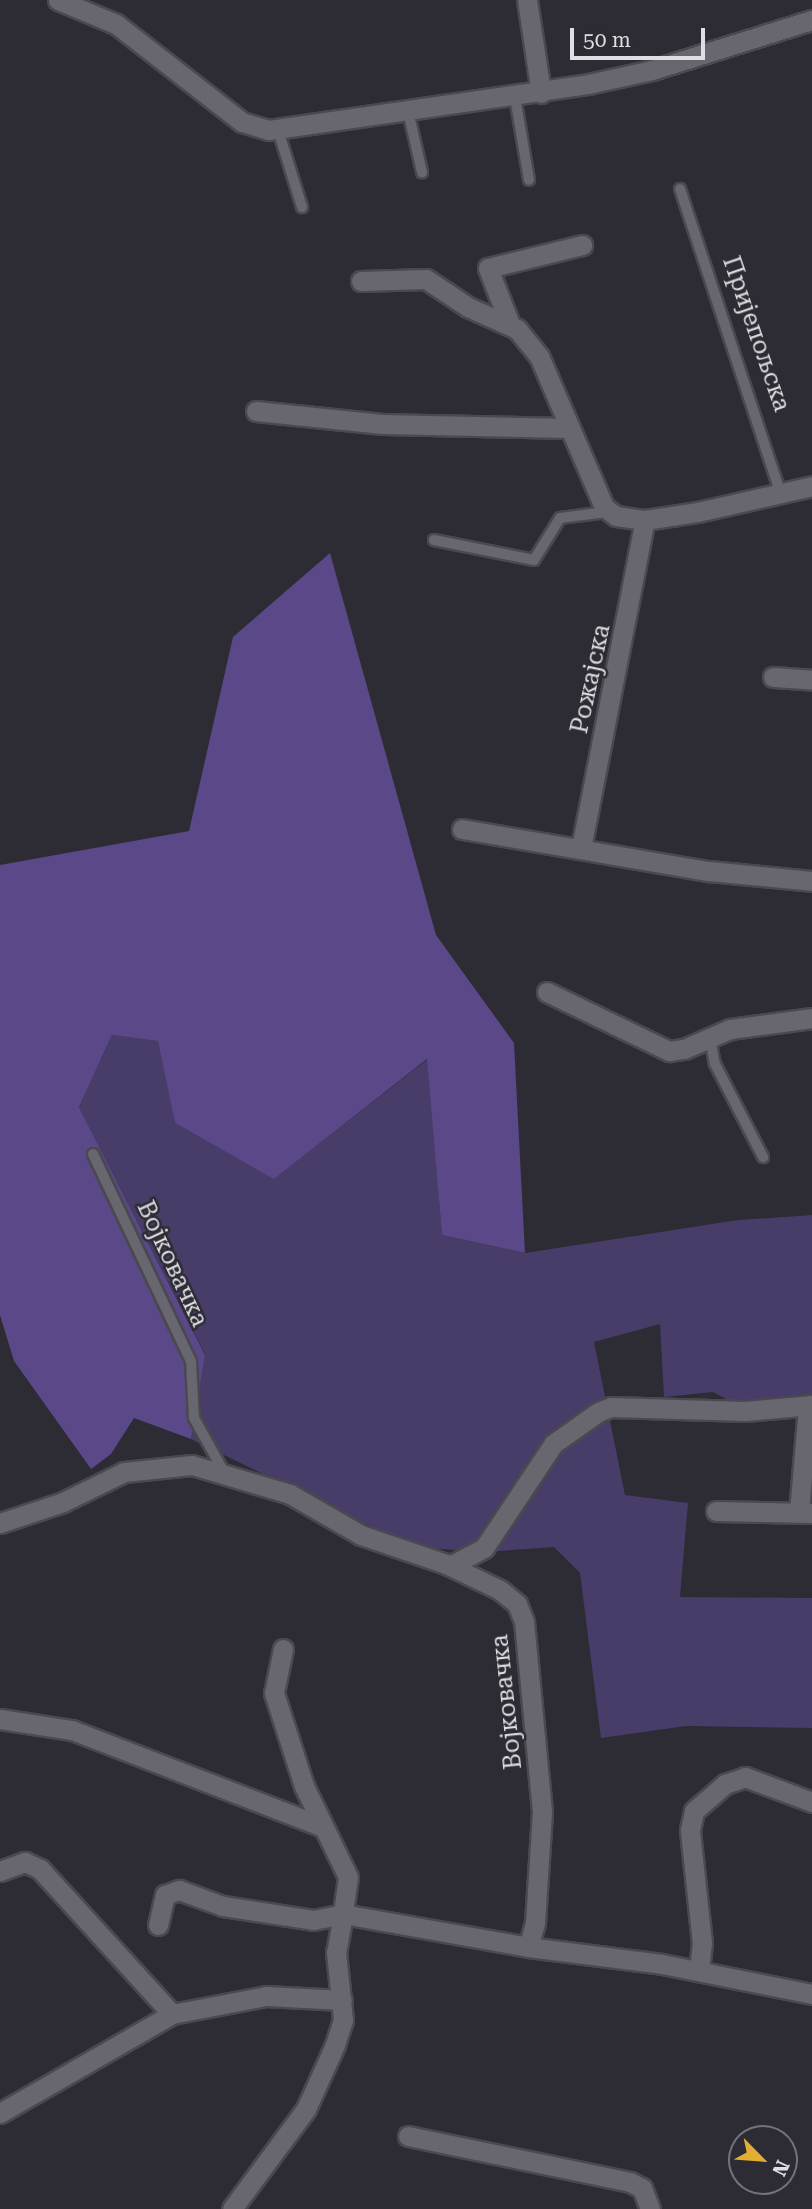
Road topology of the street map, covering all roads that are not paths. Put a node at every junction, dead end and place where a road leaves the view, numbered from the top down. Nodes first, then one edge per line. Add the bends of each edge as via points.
1 (58, 0) edge
2 (527, 0) edge
3 (812, 20) edge
4 (541, 93) junction
5 (515, 97) junction
6 (408, 111) junction
7 (278, 130) junction
8 (422, 172) dead end
9 (529, 180) dead end
10 (680, 190) dead end
11 (302, 207) dead end
12 (582, 245) dead end
13 (361, 281) dead end
14 (509, 322) junction
15 (257, 411) dead end
16 (568, 428) junction
17 (812, 486) edge
18 (781, 495) junction
19 (608, 512) junction
20 (645, 520) junction
21 (434, 540) dead end
22 (773, 677) dead end
23 (812, 680) edge
24 (462, 829) dead end
25 (581, 848) junction
26 (812, 881) edge
27 (547, 992) dead end
28 (812, 1018) edge
29 (710, 1037) junction
30 (93, 1154) dead end
31 (763, 1157) dead end
32 (810, 1406) edge
33 (225, 1474) junction
34 (716, 1511) dead end
35 (806, 1513) edge
36 (0, 1523) edge
37 (450, 1566) junction
38 (283, 1649) dead end
39 (0, 1719) edge
40 (812, 1802) edge
41 (323, 1827) junction
42 (0, 1871) edge
43 (343, 1914) junction
44 (158, 1925) dead end
45 (528, 1947) junction
46 (699, 1971) junction
47 (812, 1994) edge
48 (342, 2000) junction
49 (172, 2014) junction
50 (0, 2113) edge
51 (408, 2136) dead end
52 (232, 2209) edge
53 (650, 2209) edge

1 - 7 street via 116,24 250,127
2 - 4 street
3 - 4 street via 652,70
4 - 5 street
5 - 6 street
5 - 9 lane
6 - 7 street
6 - 8 lane
7 - 11 lane
10 - 18 lane, Пријепољска
12 - 14 street via 488,268
13 - 14 street via 426,279 468,307
14 - 16 street via 539,356
15 - 16 street via 383,424
16 - 19 street
17 - 18 street
18 - 20 street
19 - 20 street
19 - 21 lane via 560,518 534,560
20 - 25 street, Рожајска
22 - 23 street
24 - 25 street
25 - 26 street via 709,871
27 - 29 street via 668,1051
28 - 29 street via 730,1029
29 - 31 lane via 716,1064
30 - 33 lane, Војковачка via 191,1361 194,1418
32 - 35 street
32 - 37 street via 745,1411 611,1407 598,1412 554,1444 484,1548
33 - 36 street, Војковачка via 192,1465 146,1467
33 - 37 street, Војковачка via 290,1494 361,1535
34 - 35 street
37 - 45 street, Војковачка via 500,1590 517,1604 524,1621 542,1812 535,1923
38 - 41 street via 274,1693
39 - 41 street via 72,1730
40 - 46 street via 745,1777 726,1784 694,1811 690,1830 702,1944
41 - 43 street via 348,1877
42 - 49 street via 25,1862 40,1869
43 - 44 street via 313,1920 223,1906 180,1890 165,1895
43 - 45 street
43 - 48 street via 336,1952
45 - 46 street
46 - 47 street
48 - 49 street via 267,1996
48 - 52 street via 343,2020 335,2045 306,2109
49 - 50 street
51 - 53 street via 629,2182 642,2188

